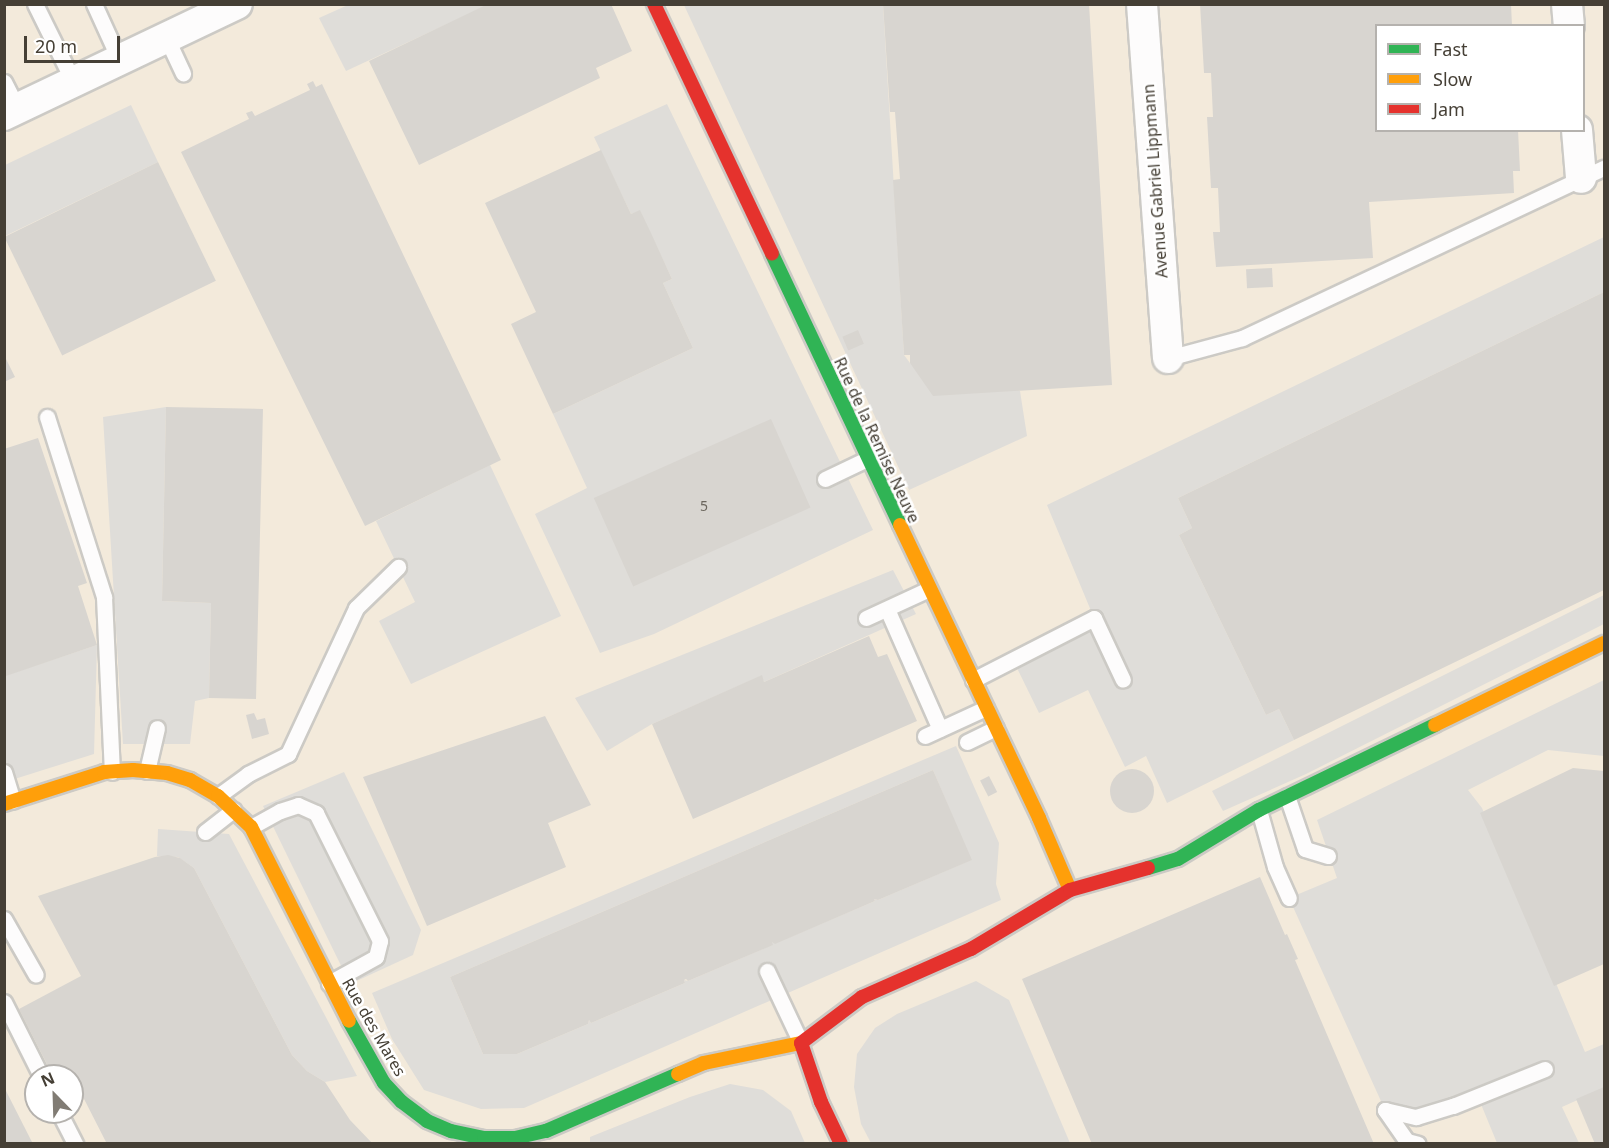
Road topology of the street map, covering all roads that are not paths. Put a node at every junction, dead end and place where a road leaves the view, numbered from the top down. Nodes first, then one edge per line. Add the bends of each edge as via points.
1 (35, 4) edge
2 (94, 4) edge
3 (237, 4) edge
4 (654, 4) edge
5 (1142, 4) edge
6 (1567, 4) edge
7 (1569, 24) edge
8 (167, 39) junction
9 (120, 61) junction
10 (183, 73) dead end
11 (4, 82) edge
12 (74, 83) junction
13 (11, 112) edge
14 (1578, 132) edge
15 (1593, 173) edge
16 (1168, 358) joint
17 (47, 417) dead end
18 (867, 459) junction
19 (825, 479) dead end
20 (398, 567) dead end
21 (929, 589) junction
22 (887, 609) junction
23 (866, 618) dead end
24 (1605, 643) edge
25 (973, 680) junction
26 (1123, 680) dead end
27 (986, 708) junction
28 (157, 728) dead end
29 (996, 728) junction
30 (940, 729) junction
31 (925, 736) dead end
32 (967, 742) dead end
33 (147, 771) junction
34 (4, 772) edge
35 (112, 772) junction
36 (218, 796) junction
37 (1287, 796) junction
38 (9, 802) edge
39 (233, 810) junction
40 (1259, 810) junction
41 (251, 827) junction
42 (205, 832) dead end
43 (1328, 856) dead end
44 (1070, 890) junction
45 (1289, 898) dead end
46 (4, 919) edge
47 (767, 971) dead end
48 (36, 975) dead end
49 (329, 983) junction
50 (4, 1002) edge
51 (801, 1043) junction
52 (368, 1056) junction
53 (35, 1064) edge
54 (351, 1066) dead end
55 (1545, 1069) dead end
56 (65, 1124) edge
57 (75, 1143) edge
58 (841, 1143) edge
59 (1418, 1143) edge

1 - 12 lane
2 - 9 lane
3 - 8 street
4 - 18 street, Rue de la Remise Neuve
5 - 16 street, Avenue Gabriel Lippmann
6 - 7 street
8 - 9 street
8 - 10 lane
9 - 12 street
11 - 13 lane
12 - 13 street
14 - 15 street
15 - 16 lane via 1242,338
17 - 35 lane via 104,597
18 - 19 lane
18 - 21 street, Rue de la Remise Neuve
20 - 36 lane via 356,608 288,754 248,774
21 - 22 lane
21 - 25 street, Rue de la Remise Neuve
22 - 23 lane
22 - 30 lane
24 - 37 street
25 - 26 lane via 1094,618
25 - 27 street, Rue de la Remise Neuve
27 - 29 street, Rue de la Remise Neuve
27 - 30 lane
28 - 33 lane
29 - 32 lane
29 - 44 street, Rue de la Remise Neuve
30 - 31 lane
33 - 35 street, Rue des Mares
33 - 36 street, Rue des Mares via 190,780
34 - 38 lane
35 - 38 street, Rue des Mares
36 - 39 street, Rue des Mares
37 - 40 street
37 - 43 lane via 1305,849
39 - 41 street, Rue des Mares
39 - 42 lane
40 - 44 street via 1178,859
40 - 45 lane via 1275,867
41 - 49 street, Rue des Mares
41 - 49 lane via 298,805 316,813 380,941 376,957
44 - 51 street via 971,949 862,997
46 - 48 lane
47 - 51 lane
49 - 52 street, Rue des Mares via 346,1004
50 - 53 lane
51 - 52 street, Rue des Mares via 704,1063 546,1131 514,1138 484,1138 427,1121 384,1083
51 - 58 street via 821,1102
52 - 54 lane
55 - 59 lane via 1416,1117 1385,1110 1407,1141
56 - 57 lane

